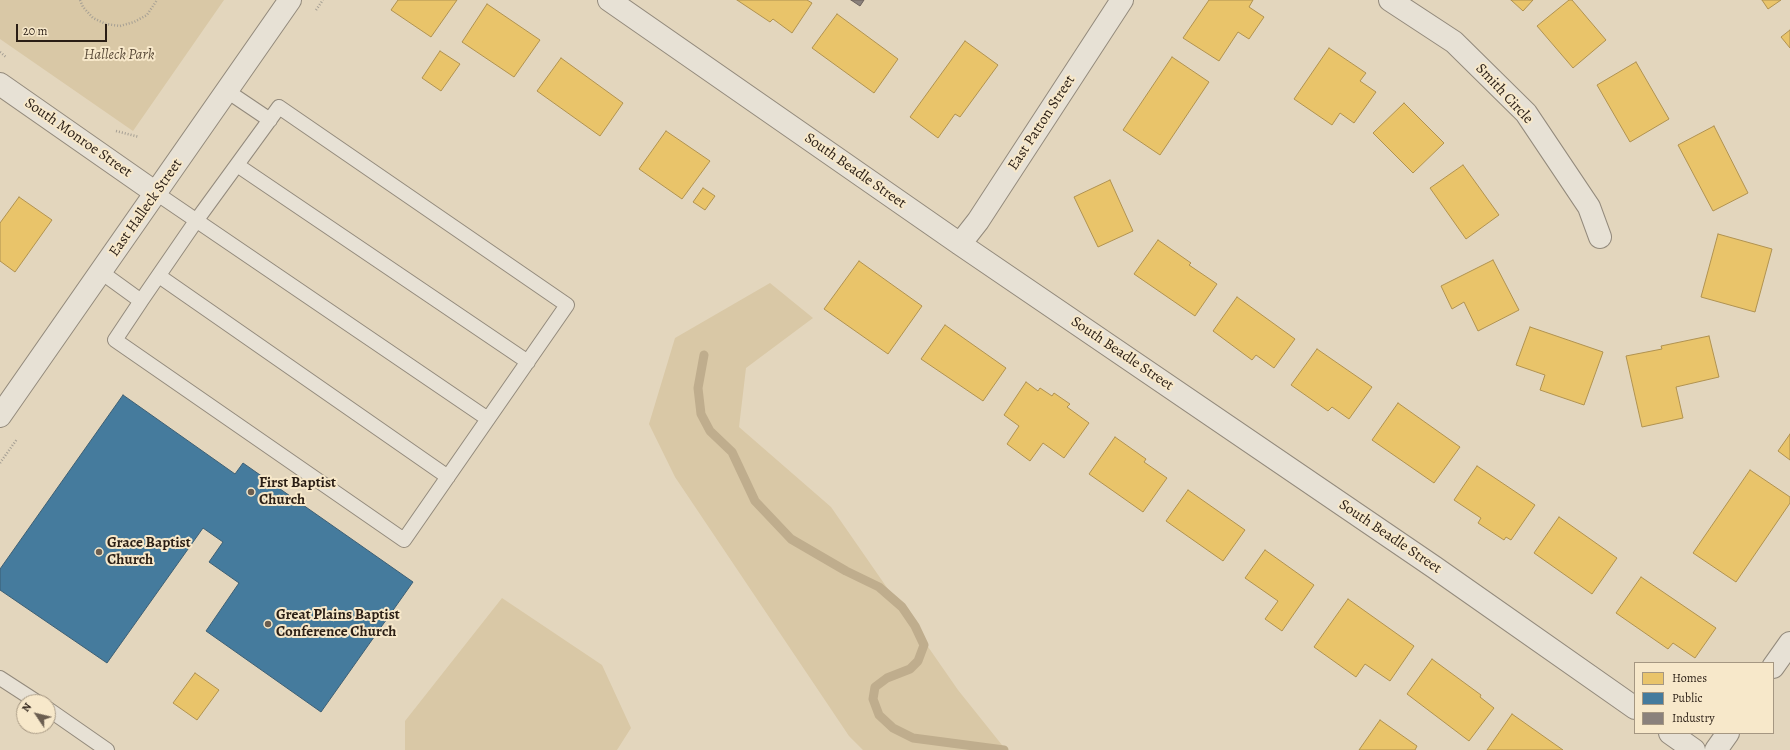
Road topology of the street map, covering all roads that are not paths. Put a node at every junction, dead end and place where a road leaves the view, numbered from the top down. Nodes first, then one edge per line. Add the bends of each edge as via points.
1 (290, 0) edge
2 (609, 0) edge
3 (1122, 0) edge
4 (1390, 0) edge
5 (0, 84) edge
6 (227, 91) junction
7 (270, 120) junction
8 (237, 165) junction
9 (156, 193) junction
10 (196, 221) junction
11 (1600, 237) dead end
12 (960, 244) junction
13 (101, 272) junction
14 (159, 276) junction
15 (141, 301) junction
16 (528, 362) junction
17 (0, 416) edge
18 (488, 419) junction
19 (448, 477) junction
20 (1790, 643) edge
21 (1774, 666) edge
22 (0, 678) edge
23 (25, 694) edge
24 (1634, 707) edge
25 (56, 714) edge
26 (1671, 734) edge
27 (1727, 734) edge
28 (108, 750) edge
29 (1694, 750) edge
30 (1716, 750) edge

1 - 6 street, East Halleck Street
2 - 12 street, South Beadle Street
3 - 12 street, East Patton Street via 978,221
4 - 11 street, Smith Circle via 1454,42 1526,113 1589,207
5 - 9 street, South Monroe Street
6 - 7 lane
6 - 9 street, East Halleck Street
7 - 8 lane
7 - 16 lane via 279,107 568,305
8 - 10 lane
8 - 16 lane
9 - 10 lane
9 - 13 street, East Halleck Street
10 - 14 lane
10 - 18 lane
12 - 24 street, South Beadle Street via 1434,567
13 - 15 lane
13 - 17 street, East Halleck Street
14 - 15 lane
14 - 19 lane
15 - 19 lane via 115,340 404,540
16 - 18 lane
18 - 19 lane
20 - 21 street
22 - 23 lane
25 - 28 lane
26 - 29 street
27 - 30 street

